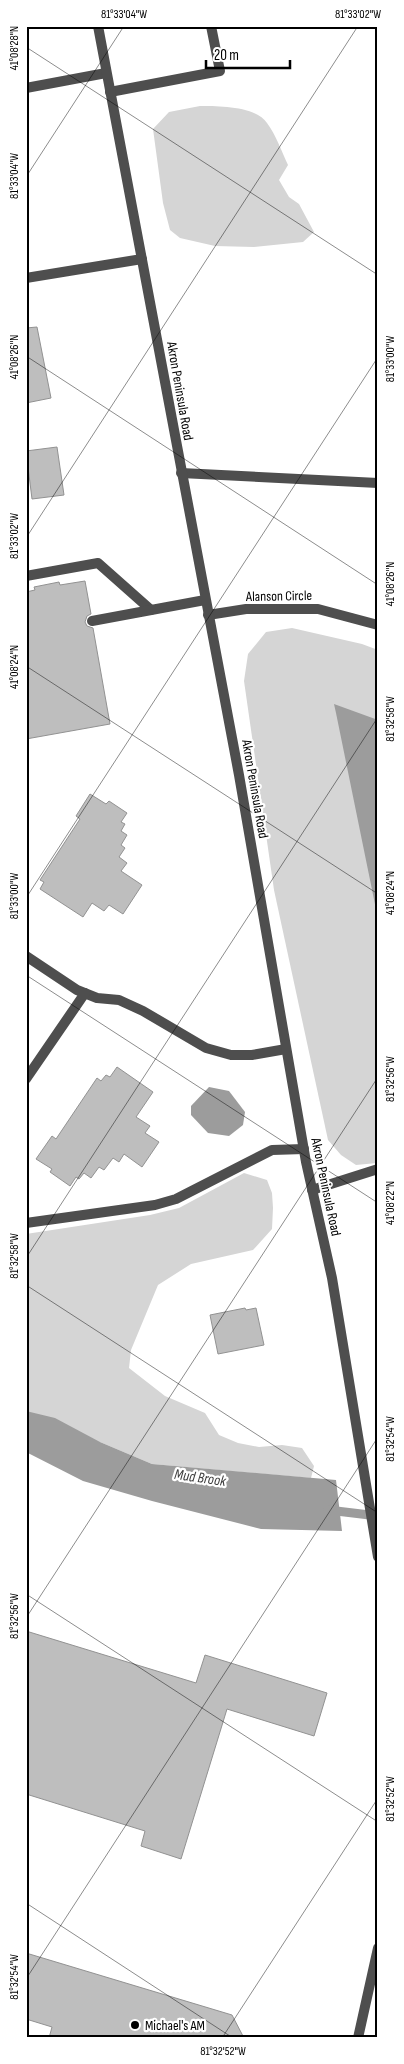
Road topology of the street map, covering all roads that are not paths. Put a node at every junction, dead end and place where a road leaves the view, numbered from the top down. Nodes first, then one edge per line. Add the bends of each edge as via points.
1 (98, 26) edge
2 (211, 26) edge
3 (106, 73) junction
4 (26, 88) edge
5 (110, 92) junction
6 (142, 259) junction
7 (26, 278) edge
8 (181, 473) junction
9 (378, 483) edge
10 (26, 576) edge
11 (205, 600) junction
12 (151, 610) junction
13 (208, 615) junction
14 (92, 621) dead end
15 (378, 625) edge
16 (26, 956) edge
17 (85, 993) junction
18 (286, 1049) junction
19 (26, 1079) edge
20 (304, 1150) junction
21 (378, 1169) edge
22 (312, 1190) junction
23 (26, 1223) edge
24 (378, 1557) edge
25 (378, 1948) edge
26 (358, 2038) edge

1 - 3 street, Akron Peninsula Road
2 - 5 street via 220,71
3 - 4 street
3 - 5 street, Akron Peninsula Road
5 - 6 street, Akron Peninsula Road
6 - 7 street
6 - 8 street, Akron Peninsula Road
8 - 9 street
8 - 11 street, Akron Peninsula Road
10 - 12 street via 98,563
11 - 12 street
11 - 13 street, Akron Peninsula Road
12 - 14 street
13 - 15 street, Alanson Circle via 246,609 318,608
13 - 18 street, Akron Peninsula Road
16 - 17 street
17 - 18 street via 119,1000 206,1048 231,1055
17 - 19 street
18 - 20 street, Akron Peninsula Road
20 - 22 street, Akron Peninsula Road
20 - 23 street via 272,1150 176,1199 156,1205
21 - 22 street
22 - 24 street, Akron Peninsula Road via 332,1278
25 - 26 street

